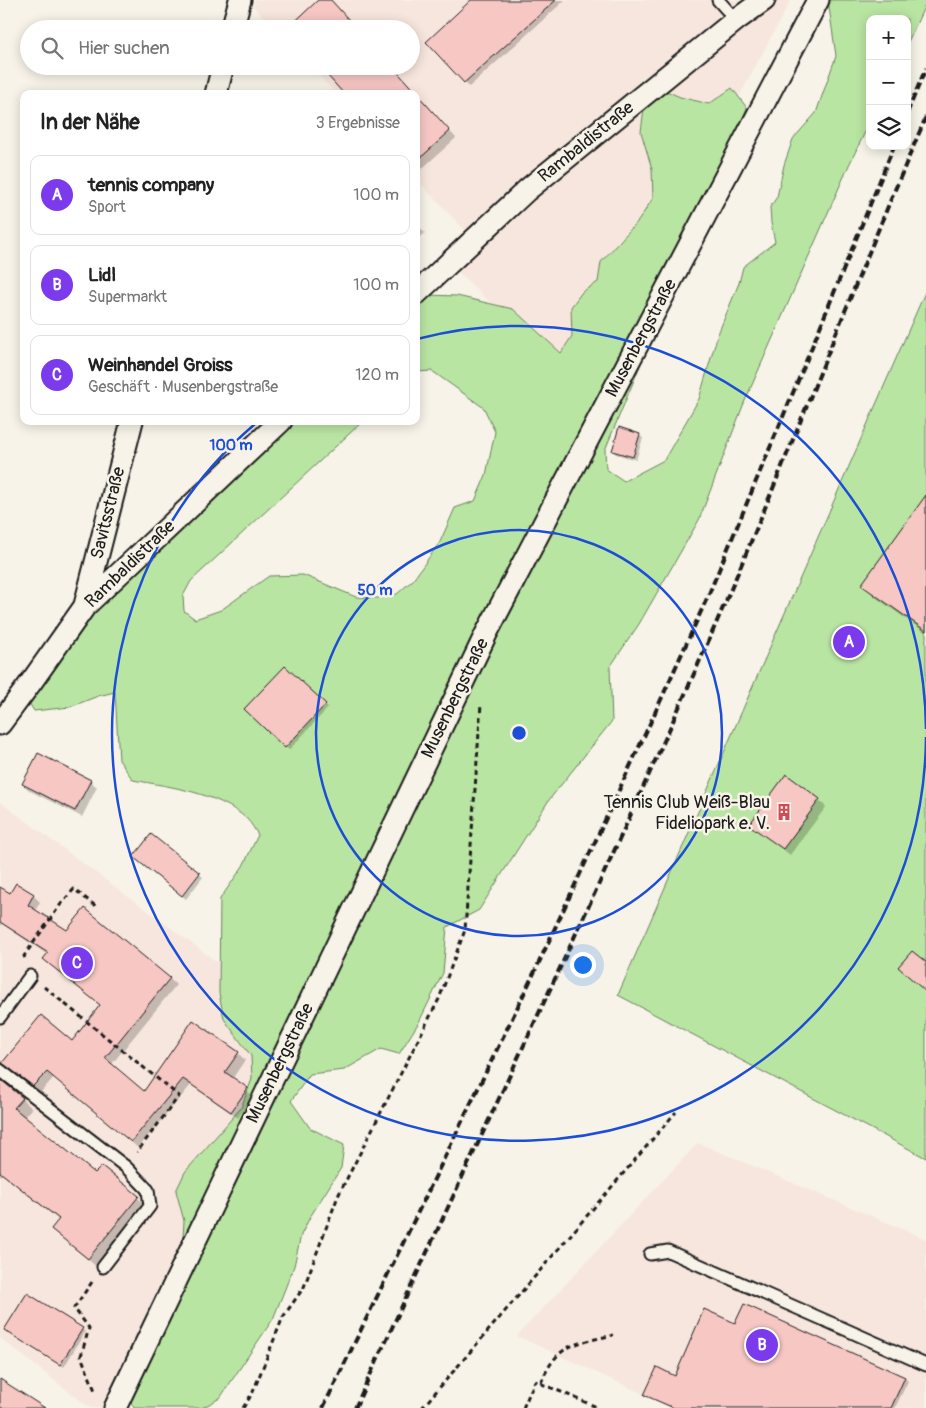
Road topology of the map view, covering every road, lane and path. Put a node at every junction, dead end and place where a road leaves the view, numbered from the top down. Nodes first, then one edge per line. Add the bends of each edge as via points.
1 (240, 0) edge
2 (718, 0) edge
3 (764, 0) edge
4 (818, 0) edge
5 (234, 20) edge
6 (736, 20) junction
7 (221, 75) edge
8 (217, 90) edge
9 (420, 290) edge
10 (131, 425) edge
11 (277, 425) edge
12 (85, 606) junction
13 (481, 703) dead end
14 (0, 724) edge
15 (98, 908) dead end
16 (30, 976) junction
17 (0, 1017) edge
18 (0, 1070) edge
19 (676, 1112) dead end
20 (126, 1167) junction
21 (650, 1254) dead end
22 (103, 1267) joint
23 (613, 1335) dead end
24 (926, 1365) edge
25 (541, 1383) junction
26 (106, 1403) edge
27 (243, 1408) edge
28 (422, 1408) edge
29 (523, 1408) edge
30 (599, 1408) edge

1 - 5 street
2 - 6 lane
3 - 6 street, Rambaldistraße
4 - 26 street, Musenbergstraße via 486,634
6 - 9 street, Rambaldistraße via 527,190
7 - 8 street
10 - 12 street, Savitsstraße
11 - 12 street, Rambaldistraße
12 - 14 street, Rambaldistraße
13 - 27 path via 465,930 439,1000 338,1196 304,1287 283,1317 253,1392
15 - 16 path via 74,889 24,956
16 - 17 lane
16 - 20 path via 179,1096
18 - 20 lane
19 - 28 path
20 - 22 lane via 148,1190 150,1206
21 - 24 lane via 668,1251
22 - 26 path via 74,1308 89,1328 81,1356
23 - 25 path via 578,1343 558,1353
25 - 29 path via 535,1381
25 - 30 path

